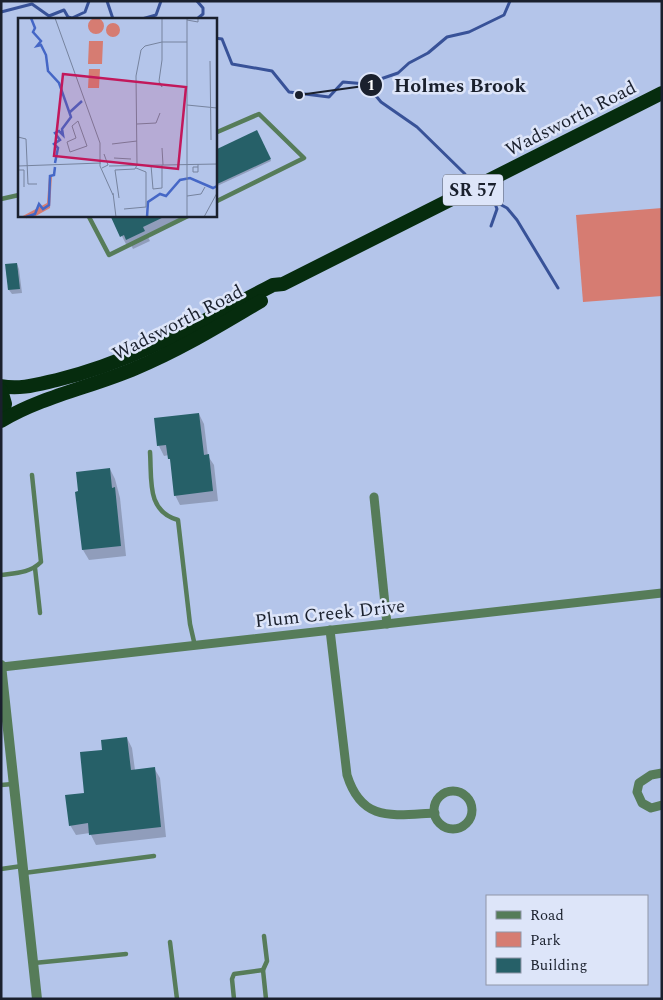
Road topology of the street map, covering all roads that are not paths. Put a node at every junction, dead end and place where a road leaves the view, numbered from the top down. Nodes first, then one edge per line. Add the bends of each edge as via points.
1 (662, 94) edge
2 (216, 133) edge
3 (18, 195) edge
4 (1, 199) edge
5 (216, 202) edge
6 (89, 216) edge
7 (188, 216) edge
8 (283, 284) junction
9 (1, 386) edge
10 (1, 390) edge
11 (1, 420) edge
12 (150, 452) dead end
13 (32, 475) dead end
14 (374, 497) dead end
15 (35, 568) junction
16 (1, 575) edge
17 (662, 593) edge
18 (40, 613) dead end
19 (387, 624) junction
20 (330, 630) junction
21 (194, 646) junction
22 (1, 666) edge
23 (662, 773) edge
24 (14, 784) junction
25 (1, 785) edge
26 (662, 805) edge
27 (435, 812) junction
28 (154, 856) dead end
29 (1, 869) edge
30 (23, 870) junction
31 (264, 936) dead end
32 (170, 942) dead end
33 (126, 954) dead end
34 (34, 963) junction
35 (263, 970) junction
36 (37, 999) edge
37 (177, 999) edge
38 (234, 999) edge
39 (266, 999) edge

1 - 8 highway, Wadsworth Road / SR 57
2 - 5 lane via 260,114 304,158
3 - 4 lane
6 - 7 lane via 109,255
8 - 9 highway, Wadsworth Road / SR 57 via 273,285 168,340 114,363 33,386
8 - 11 highway, Wadsworth Road / SR 57 via 278,292 161,357
10 - 11 highway, Wadsworth Road via 5,404
12 - 21 lane via 155,505 165,517 178,520
13 - 15 lane via 40,562
14 - 19 street
15 - 16 lane
15 - 18 lane
17 - 19 street, Plum Creek Drive
19 - 20 street, Plum Creek Drive
20 - 21 street, Plum Creek Drive
20 - 27 street via 347,775 353,792 364,805 386,816
21 - 22 street, Plum Creek Drive
22 - 24 street
23 - 26 street via 651,775 639,783 638,792 642,803 651,808
24 - 25 lane
24 - 30 street
27 - 27 street via 440,824 457,829 467,823 471,806 464,795 453,792 437,800
28 - 30 lane
29 - 30 lane
30 - 34 street
31 - 35 lane via 267,961
32 - 37 lane
33 - 34 lane
34 - 36 street
35 - 38 lane via 234,974
35 - 39 lane

